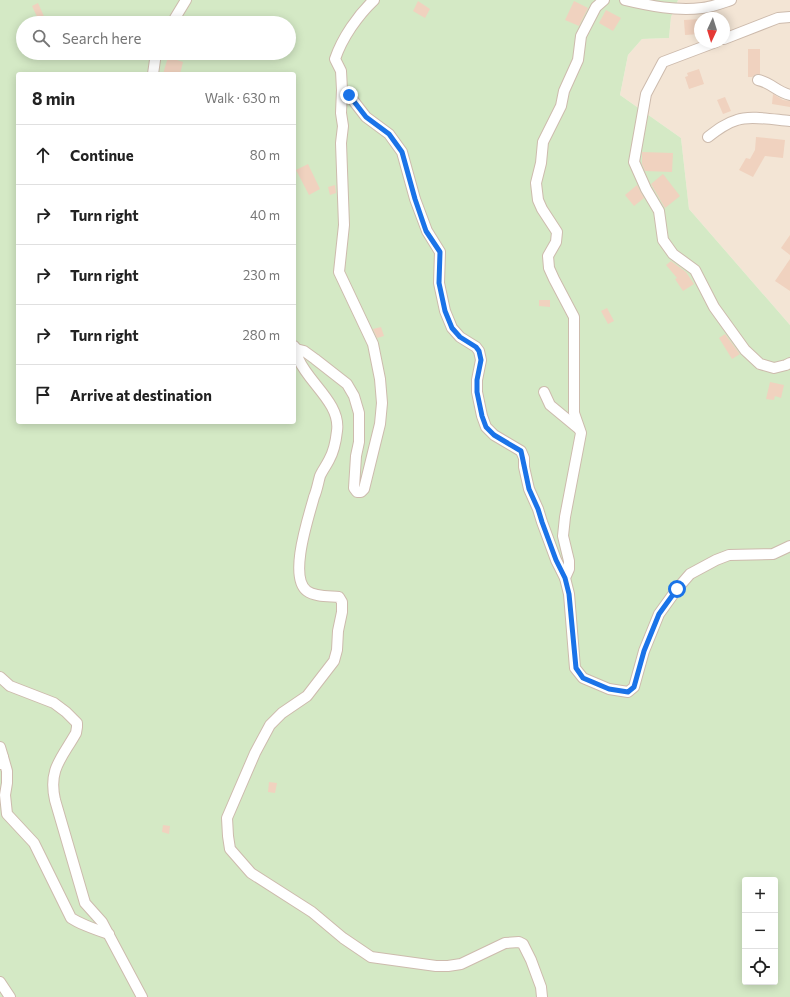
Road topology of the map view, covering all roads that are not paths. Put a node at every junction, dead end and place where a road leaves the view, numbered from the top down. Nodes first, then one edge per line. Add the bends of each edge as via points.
1 (186, 0) edge
2 (374, 0) edge
3 (604, 0) edge
4 (731, 0) edge
5 (631, 1) edge
6 (176, 16) edge
7 (790, 17) edge
8 (730, 37) edge
9 (700, 48) edge
10 (155, 60) edge
11 (153, 72) edge
12 (758, 80) dead end
13 (342, 90) junction
14 (790, 94) edge
15 (790, 121) edge
16 (708, 137) dead end
17 (296, 348) edge
18 (296, 351) edge
19 (790, 363) edge
20 (544, 392) dead end
21 (579, 429) junction
22 (790, 546) edge
23 (565, 578) junction
24 (0, 677) edge
25 (0, 747) edge
26 (1, 762) edge
27 (109, 934) junction
28 (0, 982) edge
29 (10, 997) edge
30 (142, 997) edge
31 (542, 997) edge

1 - 6 street
2 - 13 street via 352,25 338,49 335,59 341,71
3 - 21 street via 596,7 581,36 578,60 564,91 561,106 543,142 536,183 538,200 557,232 556,242 548,256 550,268 574,317 574,413
4 - 5 street via 703,8 688,9
7 - 8 street via 778,18
9 - 19 street via 663,62 646,94 634,162 646,190 659,211 663,240 673,254 695,270 714,307 745,350 760,364 774,368
10 - 11 street
12 - 14 street
13 - 17 street via 344,225 340,272 373,344 382,403 372,459 361,492 354,488 359,442 359,413 354,396 347,384 304,351
13 - 23 street via 366,117 389,134 402,152 426,231 440,252 439,283 445,311 452,328 479,351 481,360 477,392 486,427 494,435 521,451 529,489
15 - 16 street via 738,119 722,126
18 - 31 street via 310,379 335,412 338,430 330,459 320,475 308,515 299,569 302,584 307,591 339,598 342,602 337,650 334,660 307,696 282,713 270,725 255,753 227,818 230,850 251,873 312,912 371,958 448,966 461,964 505,943 519,942 523,944 531,960
20 - 21 street via 550,406
21 - 23 street via 581,433 563,536 569,561
22 - 23 street via 773,554 729,555 690,574 659,614 644,651 634,687 628,692 609,689 583,678 576,668 569,594
24 - 27 street via 10,686 54,703 77,723 76,733 55,769 52,788 85,903
25 - 26 street
26 - 27 street via 7,771 5,795 8,814 34,843 70,918
27 - 30 street
28 - 29 street

